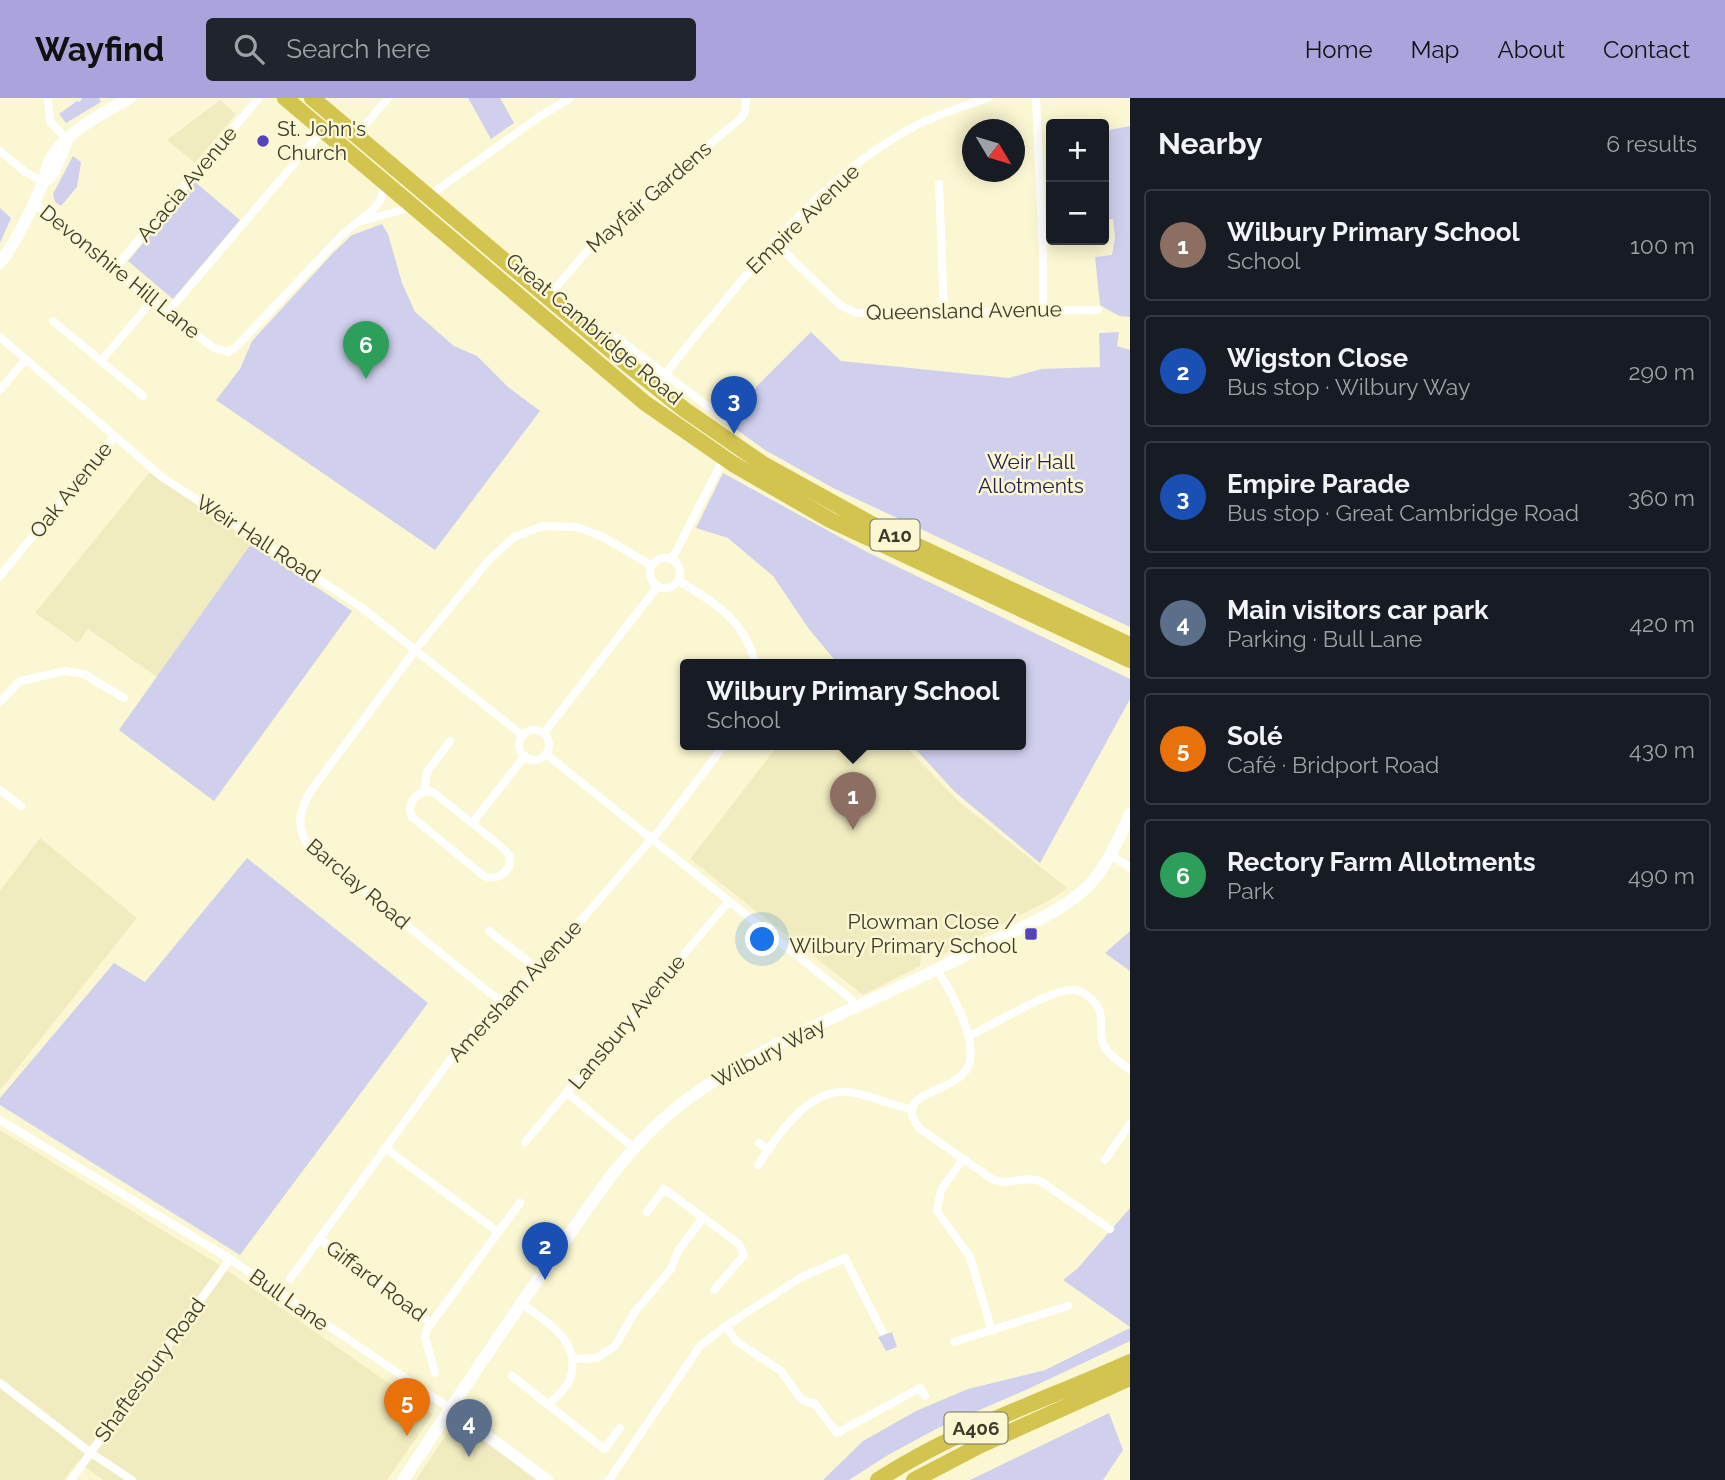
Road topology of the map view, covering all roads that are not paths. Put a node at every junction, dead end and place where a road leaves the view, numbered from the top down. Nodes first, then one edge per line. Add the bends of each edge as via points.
1 (48, 98) edge
2 (130, 98) edge
3 (259, 98) edge
4 (285, 98) edge
5 (312, 98) edge
6 (388, 98) edge
7 (570, 98) edge
8 (988, 98) edge
9 (1036, 98) edge
10 (745, 100) edge
11 (323, 130) junction
12 (356, 136) junction
13 (67, 140) junction
14 (0, 151) edge
15 (44, 182) junction
16 (384, 182) junction
17 (939, 184) dead end
18 (430, 197) junction
19 (34, 203) junction
20 (413, 207) junction
21 (358, 222) junction
22 (774, 242) junction
23 (0, 263) edge
24 (114, 269) junction
25 (548, 298) junction
26 (152, 301) junction
27 (1042, 309) junction
28 (1098, 310) dead end
29 (944, 311) junction
30 (167, 313) junction
31 (53, 321) dead end
32 (0, 337) edge
33 (617, 338) dead end
34 (26, 359) junction
35 (101, 361) junction
36 (661, 382) junction
37 (0, 390) edge
38 (144, 396) dead end
39 (726, 420) dead end
40 (115, 436) junction
41 (724, 458) junction
42 (672, 559) junction
43 (652, 566) junction
44 (0, 576) edge
45 (678, 580) junction
46 (658, 586) junction
47 (1130, 645) edge
48 (416, 649) junction
49 (754, 659) edge
50 (1130, 660) edge
51 (124, 698) dead end
52 (0, 702) edge
53 (544, 733) junction
54 (522, 735) junction
55 (450, 741) dead end
56 (719, 750) edge
57 (546, 754) junction
58 (524, 756) junction
59 (0, 790) edge
60 (424, 791) junction
61 (21, 806) dead end
62 (1130, 814) edge
63 (473, 822) junction
64 (652, 839) junction
65 (1110, 855) junction
66 (1130, 868) edge
67 (729, 901) junction
68 (489, 931) dead end
69 (539, 970) junction
70 (937, 970) junction
71 (491, 994) junction
72 (512, 998) junction
73 (856, 1009) junction
74 (487, 1017) junction
75 (969, 1036) junction
76 (1130, 1070) edge
77 (566, 1093) junction
78 (912, 1109) junction
79 (0, 1119) edge
80 (1130, 1124) edge
81 (525, 1142) dead end
82 (759, 1143) dead end
83 (385, 1148) junction
84 (634, 1148) junction
85 (769, 1150) junction
86 (963, 1158) junction
87 (1105, 1160) dead end
88 (758, 1165) dead end
89 (520, 1203) dead end
90 (647, 1212) dead end
91 (703, 1218) junction
92 (1110, 1229) dead end
93 (498, 1233) junction
94 (319, 1238) junction
95 (230, 1259) junction
96 (290, 1279) dead end
97 (714, 1290) dead end
98 (521, 1303) junction
99 (1068, 1306) dead end
100 (415, 1311) junction
101 (432, 1324) junction
102 (726, 1326) junction
103 (882, 1331) dead end
104 (992, 1331) junction
105 (425, 1337) junction
106 (954, 1342) dead end
107 (1130, 1354) edge
108 (573, 1359) junction
109 (1130, 1362) edge
110 (435, 1373) dead end
111 (512, 1376) dead end
112 (1130, 1378) edge
113 (0, 1384) edge
114 (1130, 1384) edge
115 (1079, 1385) junction
116 (925, 1396) dead end
117 (549, 1404) junction
118 (451, 1409) junction
119 (1054, 1413) junction
120 (620, 1428) dead end
121 (90, 1452) junction
122 (71, 1480) edge
123 (132, 1480) edge
124 (403, 1480) edge
125 (547, 1480) edge
126 (609, 1480) edge
127 (878, 1480) edge
128 (914, 1480) edge

1 - 13 street via 50,121
2 - 13 street
3 - 24 street, Acacia Avenue
4 - 11 highway, Great Cambridge Road / A10
5 - 12 highway, Great Cambridge Road / A10
6 - 12 street
7 - 18 street
8 - 22 street, Empire Avenue via 945,113 878,149
9 - 27 street
10 - 25 street, Mayfair Gardens via 741,118 598,238
11 - 16 highway, Great Cambridge Road / A10
11 - 30 street
12 - 18 highway, Great Cambridge Road / A10
13 - 15 street via 53,174
14 - 15 street
15 - 19 street
16 - 20 highway, Great Cambridge Road / A10
16 - 21 street, Devonshire Hill Lane via 379,204
17 - 29 street
18 - 25 highway, Great Cambridge Road / A10
19 - 23 street
19 - 24 street, Devonshire Hill Lane
20 - 21 street, Devonshire Hill Lane
20 - 41 highway, Great Cambridge Road / A10 via 645,403
21 - 30 street, Devonshire Hill Lane via 232,351 214,348
22 - 29 street, Queensland Avenue via 849,311
22 - 36 street, Empire Avenue
24 - 26 street, Devonshire Hill Lane
25 - 36 highway, Great Cambridge Road / A10
26 - 30 street, Devonshire Hill Lane
26 - 35 street
27 - 28 street, Queensland Avenue
27 - 29 street, Queensland Avenue
31 - 35 street
32 - 34 street, Weir Hall Road
33 - 36 street
34 - 37 street
34 - 40 street, Weir Hall Road
35 - 38 street
36 - 39 street
36 - 47 highway, Great Cambridge Road / A10 via 762,464 831,504
40 - 44 street, Oak Avenue
40 - 48 street, Weir Hall Road via 162,477 361,607
41 - 42 street
41 - 50 highway, Great Cambridge Road / A10 via 830,520
42 - 43 street via 660,559
42 - 45 street via 679,567
43 - 46 street via 650,575
43 - 48 street via 578,527 556,525 526,531 501,547
45 - 46 street via 668,588
45 - 49 street via 733,618
46 - 53 street
48 - 54 street, Weir Hall Road
48 - 71 street, Barclay Road via 310,792 301,811 301,834 307,844
51 - 52 street via 84,674 65,671 20,681
53 - 54 street via 531,730
53 - 57 street via 549,742
54 - 58 street via 519,747
55 - 60 street via 427,772
56 - 64 street, Amersham Avenue
57 - 58 street via 537,760
57 - 64 street
58 - 63 street
59 - 61 street
60 - 63 street via 433,792
60 - 63 street via 412,801 412,817 480,874 500,876 510,865 509,855
62 - 65 street, Wilbury Way
64 - 67 street
64 - 69 street, Amersham Avenue
65 - 66 street
65 - 70 street, Wilbury Way via 1091,883 1065,904
67 - 73 street via 851,999
67 - 77 street, Lansbury Avenue
68 - 69 street
69 - 72 street, Amersham Avenue
70 - 73 street, Wilbury Way
70 - 75 street
71 - 72 street, Barclay Road
71 - 74 street via 494,1003
72 - 74 street, Amersham Avenue
73 - 84 street, Wilbury Way via 740,1064 705,1086
74 - 83 street, Amersham Avenue via 463,1042
75 - 76 street via 1071,990 1086,995 1097,1007 1105,1049
75 - 78 street via 966,1071 918,1099
77 - 81 street, Lansbury Avenue
77 - 84 street
78 - 85 street via 836,1093 807,1106
78 - 86 street via 919,1128
79 - 95 street, Bull Lane
80 - 87 street
82 - 85 street
83 - 93 street
83 - 94 street, Amersham Avenue
84 - 98 street, Wilbury Way
85 - 88 street
86 - 92 street via 998,1182 1040,1181
86 - 104 street via 941,1190 937,1211 971,1257
89 - 93 street
90 - 91 street via 664,1189
91 - 97 street via 739,1244 744,1255
91 - 108 street via 615,1346 597,1358
93 - 101 street
94 - 96 street, Amersham Avenue
94 - 100 street, Giffard Road
95 - 118 street, Bull Lane
95 - 121 street, Shaftesbury Road
98 - 108 street via 563,1336
98 - 118 street, Wilbury Way
99 - 104 street
100 - 101 street, Giffard Road
100 - 105 street
101 - 105 street
102 - 103 street via 800,1278 845,1258
102 - 116 street via 740,1344 781,1371 801,1399 814,1403 837,1433 920,1388
102 - 126 street via 699,1346
104 - 106 street
105 - 110 street
107 - 115 highway
108 - 117 street via 570,1381
109 - 115 highway, A406
111 - 117 street
112 - 119 highway, A406
113 - 121 street
114 - 119 highway, A406
115 - 127 highway, A406 via 957,1437
117 - 120 street via 604,1449
118 - 124 street, Wilbury Way
118 - 125 street, Bull Lane
119 - 128 highway, A406
121 - 122 street, Shaftesbury Road
121 - 123 street

